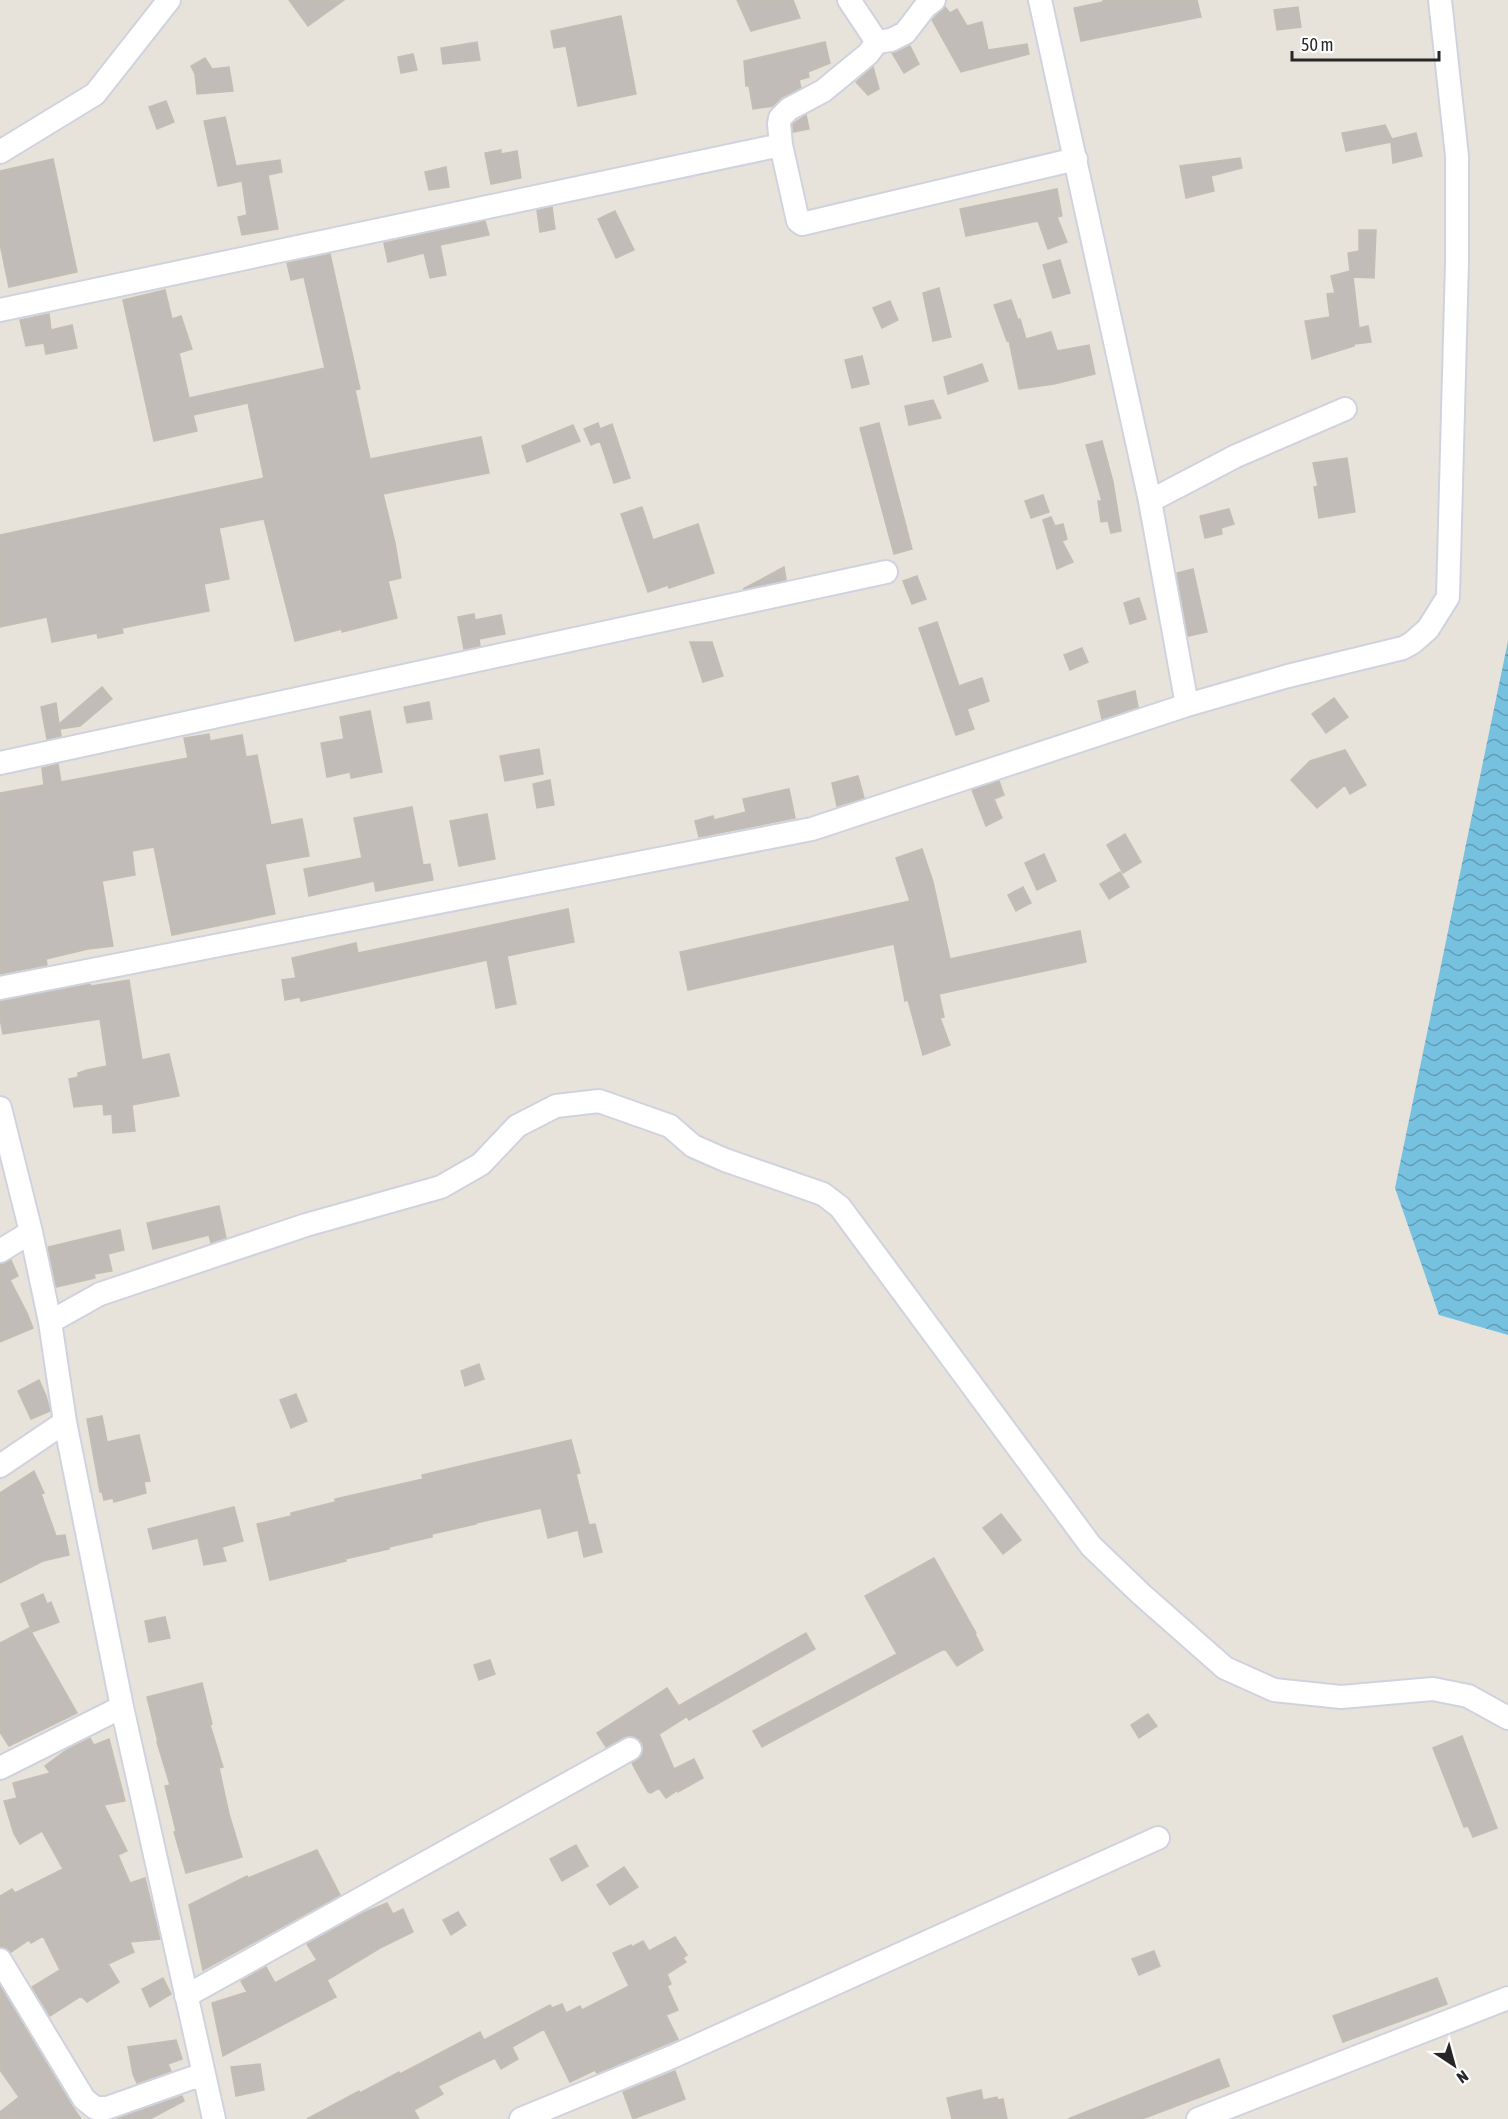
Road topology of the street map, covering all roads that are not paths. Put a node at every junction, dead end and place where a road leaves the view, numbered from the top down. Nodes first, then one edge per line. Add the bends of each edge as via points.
1 (169, 0) edge
2 (849, 0) edge
3 (934, 0) edge
4 (1040, 0) edge
5 (1440, 0) edge
6 (878, 42) junction
7 (781, 145) junction
8 (0, 152) edge
9 (1076, 159) junction
10 (0, 310) edge
11 (1345, 409) dead end
12 (1150, 501) junction
13 (886, 572) dead end
14 (1187, 705) junction
15 (0, 763) edge
16 (0, 988) edge
17 (0, 1108) edge
18 (31, 1232) junction
19 (0, 1251) edge
20 (50, 1322) junction
21 (65, 1422) junction
22 (0, 1466) edge
23 (122, 1707) junction
24 (1508, 1718) edge
25 (630, 1749) dead end
26 (0, 1768) edge
27 (1158, 1838) dead end
28 (0, 1960) edge
29 (186, 1996) junction
30 (1508, 1998) edge
31 (203, 2074) junction
32 (214, 2119) edge
33 (521, 2119) edge
34 (1198, 2119) edge

1 - 8 street via 95,94
2 - 6 street
3 - 6 street via 905,33
4 - 9 street
5 - 14 street via 1457,156 1446,603 1428,629 1403,648
6 - 7 street via 823,91 784,114 778,128
7 - 9 street via 798,221 802,224
7 - 10 street
9 - 12 street
11 - 12 street via 1236,456
12 - 14 street
13 - 15 street
14 - 16 street via 812,829
17 - 18 street
18 - 19 street
18 - 20 street
20 - 21 street
20 - 24 street via 100,1294 306,1225 441,1186 481,1164 518,1126 556,1107 599,1101 670,1126 693,1146 823,1194 840,1207 1091,1546 1225,1668 1274,1690 1341,1697 1433,1689 1468,1696
21 - 22 street
21 - 23 street
23 - 26 street
23 - 29 street
25 - 29 street
27 - 33 street via 672,2057
28 - 31 street via 84,2099 95,2108 107,2108
29 - 31 street
30 - 34 street
31 - 32 street

